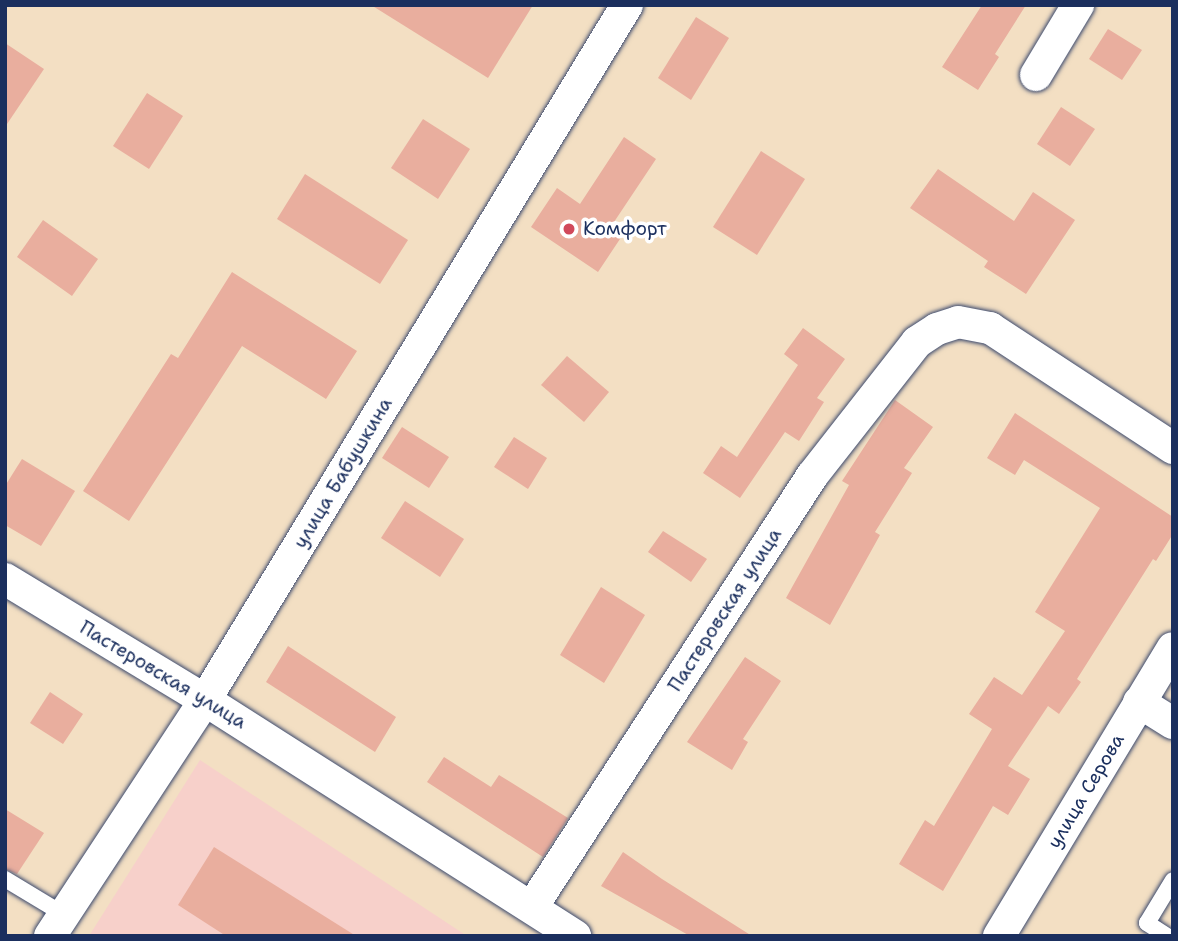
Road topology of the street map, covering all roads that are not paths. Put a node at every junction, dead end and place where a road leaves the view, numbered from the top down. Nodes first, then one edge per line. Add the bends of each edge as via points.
1 (627, 5) edge
2 (1078, 5) edge
3 (1036, 75) dead end
4 (1173, 448) edge
5 (5, 579) edge
6 (1173, 648) edge
7 (205, 700) junction
8 (1139, 702) junction
9 (1173, 723) edge
10 (5, 879) edge
11 (1173, 880) edge
12 (532, 907) junction
13 (57, 925) edge
14 (575, 936) edge
15 (999, 936) edge
16 (1167, 936) edge

1 - 7 street, улица Бабушкина
2 - 3 street
4 - 12 street, Пастеровская улица via 990,328 958,322 916,342 812,476
5 - 7 street, Пастеровская улица
6 - 8 street, улица Серова
7 - 12 street, Пастеровская улица
7 - 13 street, улица Бабушкина
8 - 9 street
8 - 15 street, улица Серова
10 - 13 lane
11 - 16 lane via 1147,923
12 - 14 street, Пастеровская улица

